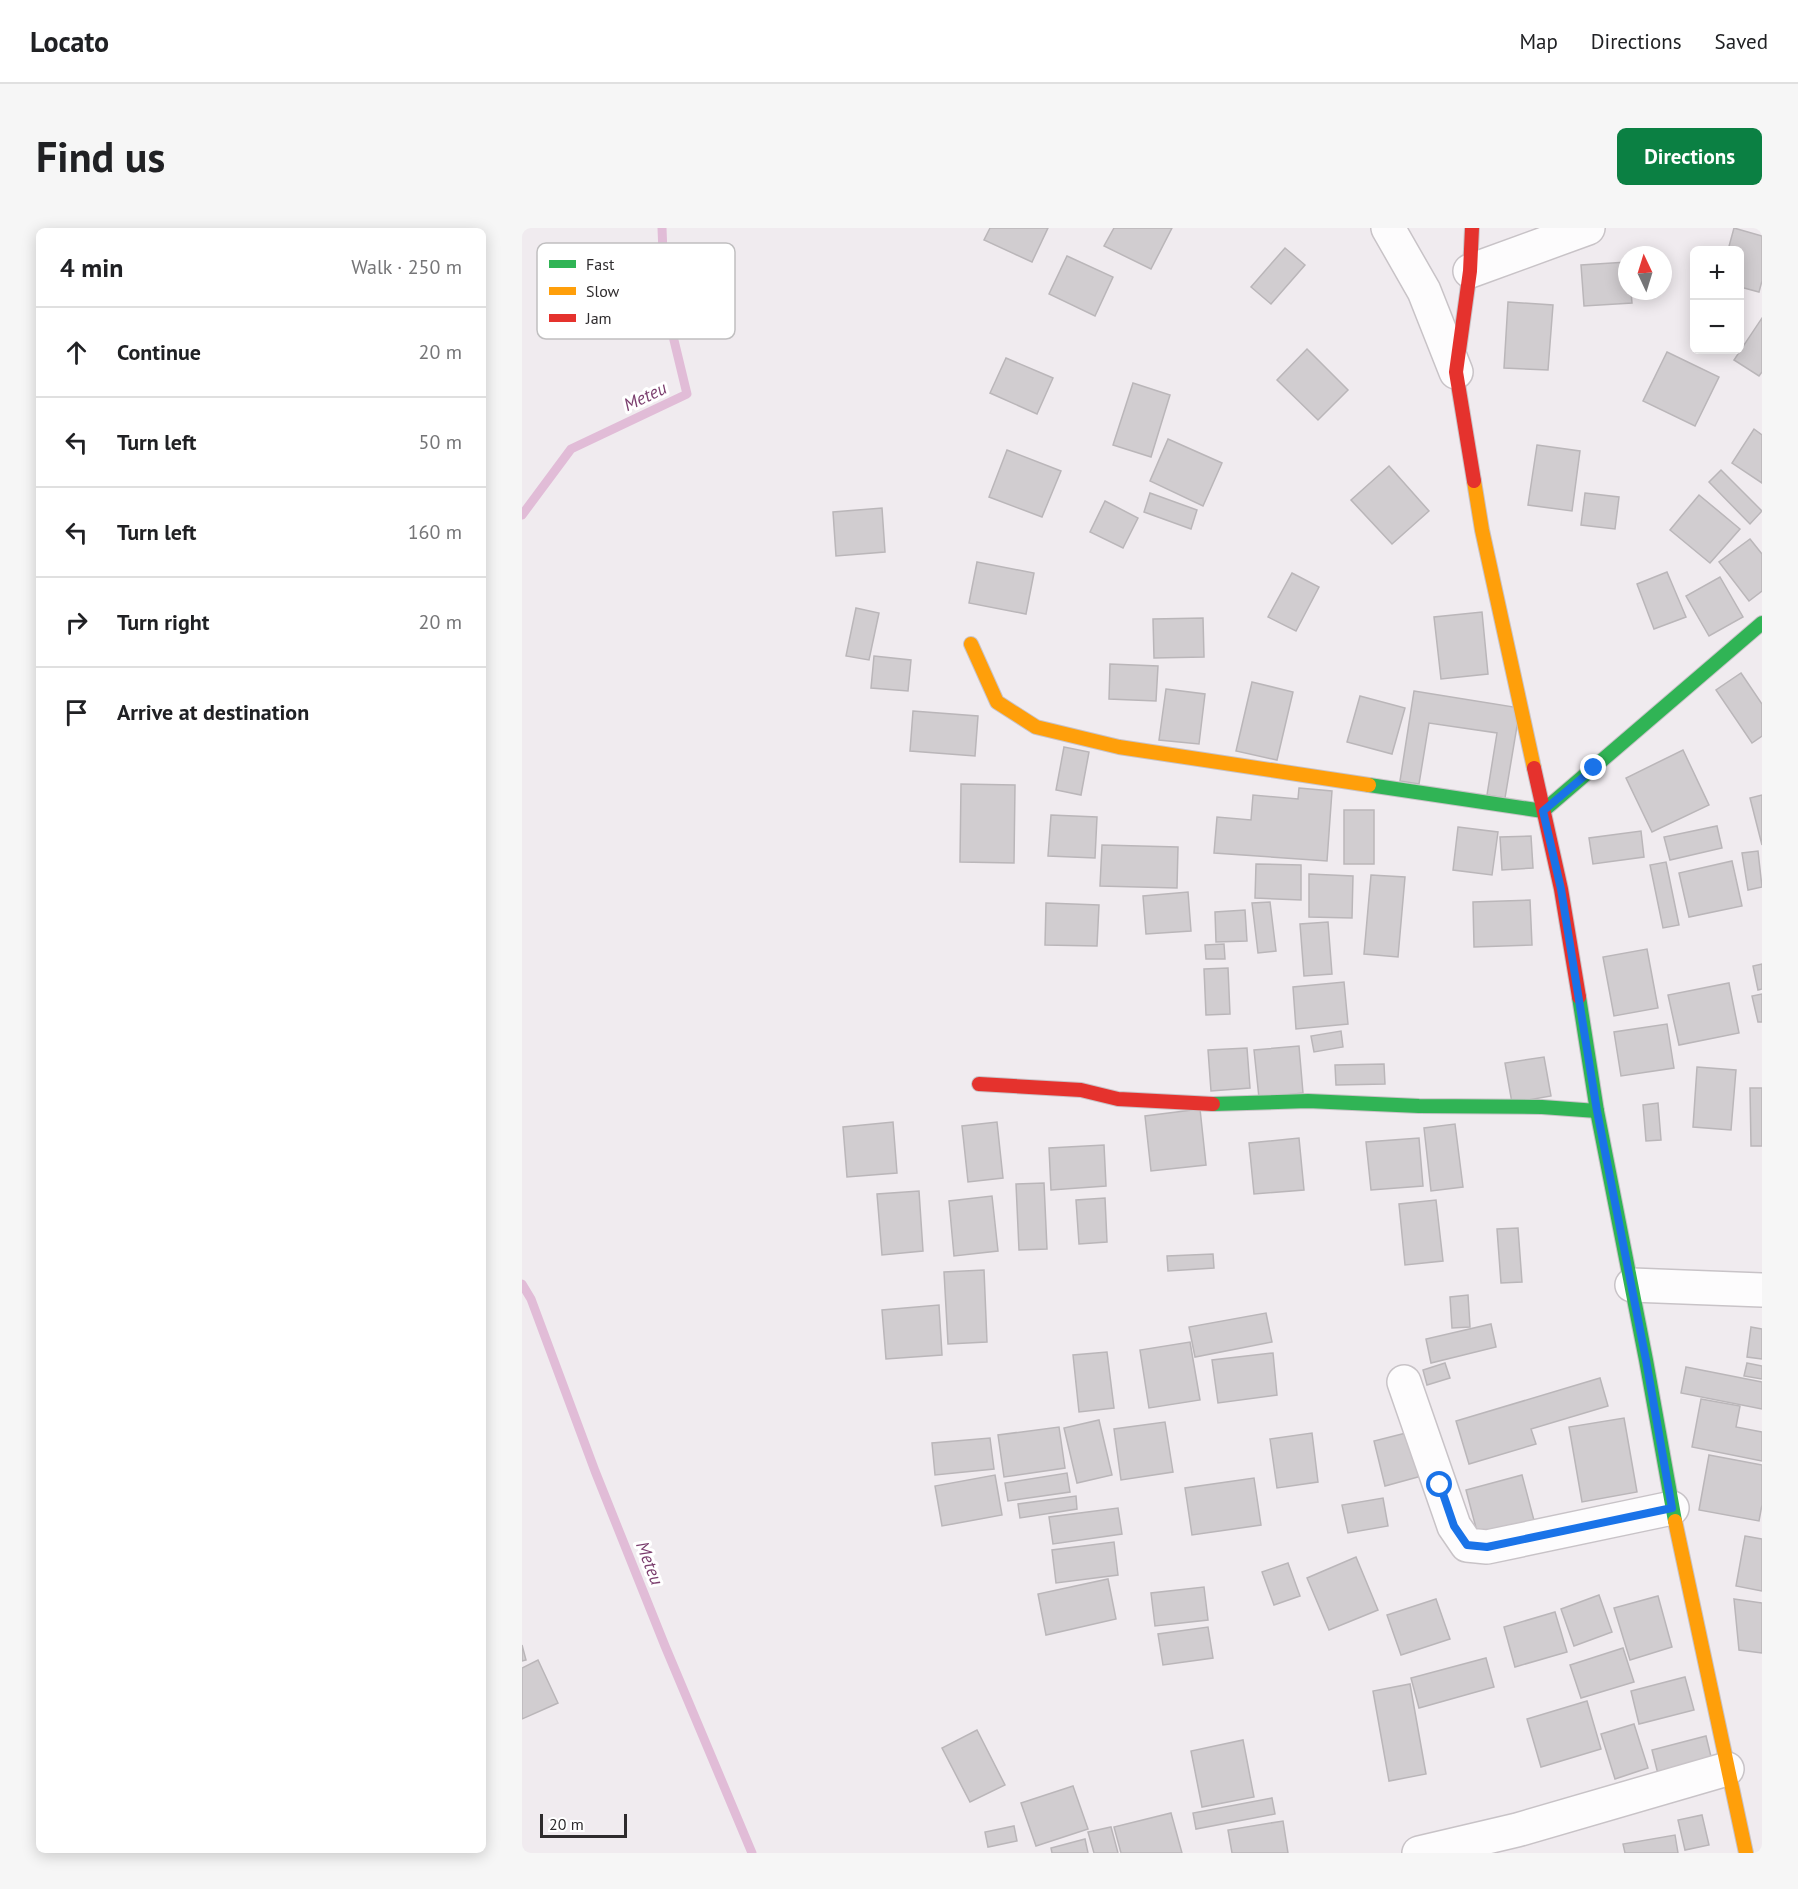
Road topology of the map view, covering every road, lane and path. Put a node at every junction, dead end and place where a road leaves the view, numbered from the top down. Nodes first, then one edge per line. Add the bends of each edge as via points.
1 (1388, 228) edge
2 (1472, 228) edge
3 (1588, 228) edge
4 (1470, 271) junction
5 (1456, 372) junction
6 (1762, 623) edge
7 (971, 644) dead end
8 (1543, 811) junction
9 (979, 1084) dead end
10 (1597, 1111) junction
11 (1632, 1285) junction
12 (1762, 1290) edge
13 (1404, 1382) dead end
14 (1672, 1508) junction
15 (1727, 1769) junction
16 (1750, 1840) edge
17 (1419, 1853) edge

1 - 5 street via 1424,291
2 - 4 street
3 - 4 street
4 - 5 street
5 - 8 street via 1482,530
6 - 8 street
7 - 8 street via 997,702 1036,727 1119,747
8 - 10 street via 1561,889
9 - 10 street via 1208,1104 1308,1101
10 - 11 street
11 - 12 street
11 - 14 street
13 - 14 street via 1454,1526 1467,1545 1487,1547
14 - 15 street
15 - 16 street
15 - 17 street via 1517,1830

